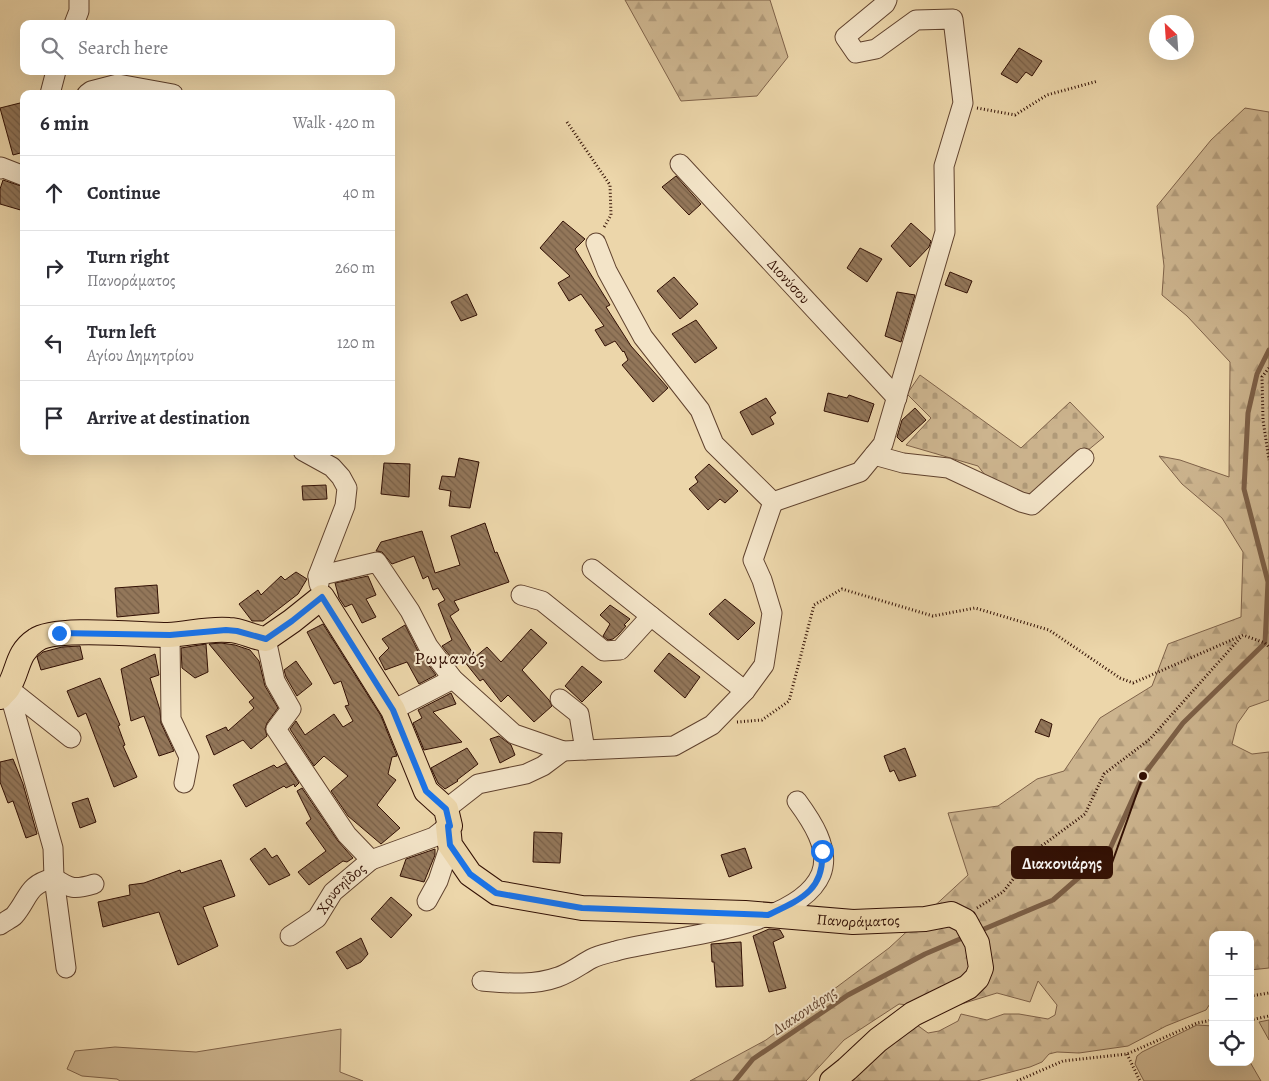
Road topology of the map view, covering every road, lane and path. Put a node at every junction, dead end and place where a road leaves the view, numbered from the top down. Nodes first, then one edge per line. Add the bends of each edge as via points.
1 (79, 0) edge
2 (887, 0) edge
3 (76, 20) edge
4 (55, 75) edge
5 (1098, 81) dead end
6 (51, 90) edge
7 (95, 90) edge
8 (151, 90) edge
9 (962, 106) junction
10 (567, 122) dead end
11 (680, 164) dead end
12 (0, 169) edge
13 (20, 174) edge
14 (596, 242) joint
15 (1269, 368) edge
16 (897, 398) junction
17 (310, 455) edge
18 (874, 455) junction
19 (1084, 458) dead end
20 (1269, 460) edge
21 (773, 502) junction
22 (592, 568) dead end
23 (320, 586) junction
24 (521, 595) dead end
25 (651, 616) junction
26 (170, 635) junction
27 (1243, 635) junction
28 (266, 639) junction
29 (1269, 647) edge
30 (453, 680) junction
31 (745, 691) junction
32 (4, 692) edge
33 (560, 699) dead end
34 (393, 710) junction
35 (712, 724) junction
36 (71, 738) dead end
37 (585, 750) junction
38 (563, 751) junction
39 (184, 783) dead end
40 (797, 801) dead end
41 (448, 827) junction
42 (371, 860) junction
43 (54, 878) junction
44 (94, 884) dead end
45 (427, 901) dead end
46 (768, 915) junction
47 (0, 925) edge
48 (969, 930) junction
49 (290, 936) dead end
50 (66, 968) dead end
51 (482, 981) dead end
52 (1269, 993) edge
53 (1254, 995) edge
54 (1269, 1016) edge
55 (1254, 1019) edge
56 (1209, 1021) edge
57 (1127, 1054) junction
58 (832, 1081) edge
59 (1017, 1081) edge
60 (1140, 1081) edge

1 - 3 street
2 - 9 street via 845,37 856,54 876,49 916,20 953,19
4 - 6 street
5 - 9 path via 1048,95 1015,115
7 - 8 street via 118,84
9 - 16 street via 944,166 945,232
10 - 14 path via 610,184 611,214
11 - 16 street, Διονύσου
12 - 13 street
14 - 21 street via 607,271 642,338 700,410 714,444
15 - 20 path via 1262,377 1263,420
16 - 18 street via 883,444
17 - 23 street via 332,467 347,488 345,506
18 - 19 street via 903,463 948,468 1032,505
18 - 21 street via 860,472
21 - 31 street via 753,560 772,613 764,665
22 - 25 street
23 - 28 main road via 278,632
23 - 30 street via 377,562 428,646
23 - 34 main road, Πανοράματος
24 - 25 street via 542,601 604,651 620,650
25 - 31 street
26 - 28 main road via 231,630
26 - 32 main road via 48,634 27,647
26 - 39 street via 171,719 189,757
27 - 29 path
27 - 35 path via 1133,683 1120,678 1049,630 975,608 933,616 842,589 814,605 789,700 762,720
27 - 48 path via 1150,739 1104,774 1085,814 1036,850
28 - 42 street via 275,680 291,708 276,729 347,835
30 - 34 street
30 - 38 street via 514,734
31 - 35 street
32 - 36 street
32 - 43 street via 54,848
33 - 37 street via 579,714
34 - 41 main road, Πανοράματος via 426,791
35 - 37 street via 674,746
37 - 38 street
38 - 41 street via 526,774 478,784
40 - 46 street via 818,835 822,873 808,893
41 - 42 street via 434,837
41 - 45 street via 438,881
41 - 46 main road, Πανοράματος via 470,874 496,893 582,908
42 - 49 street, Χρυσηΐδος via 333,892 318,918
43 - 44 street via 70,888
43 - 47 street via 32,887 13,917
43 - 50 street
46 - 48 main road, Πανοράματος via 853,922 925,919 951,914
46 - 51 street via 707,934 617,950 592,958 556,978 521,984
48 - 58 main road via 981,968 977,978 968,987 913,1014
52 - 53 path
54 - 55 path
56 - 57 path
57 - 59 path via 1063,1061
57 - 60 path

